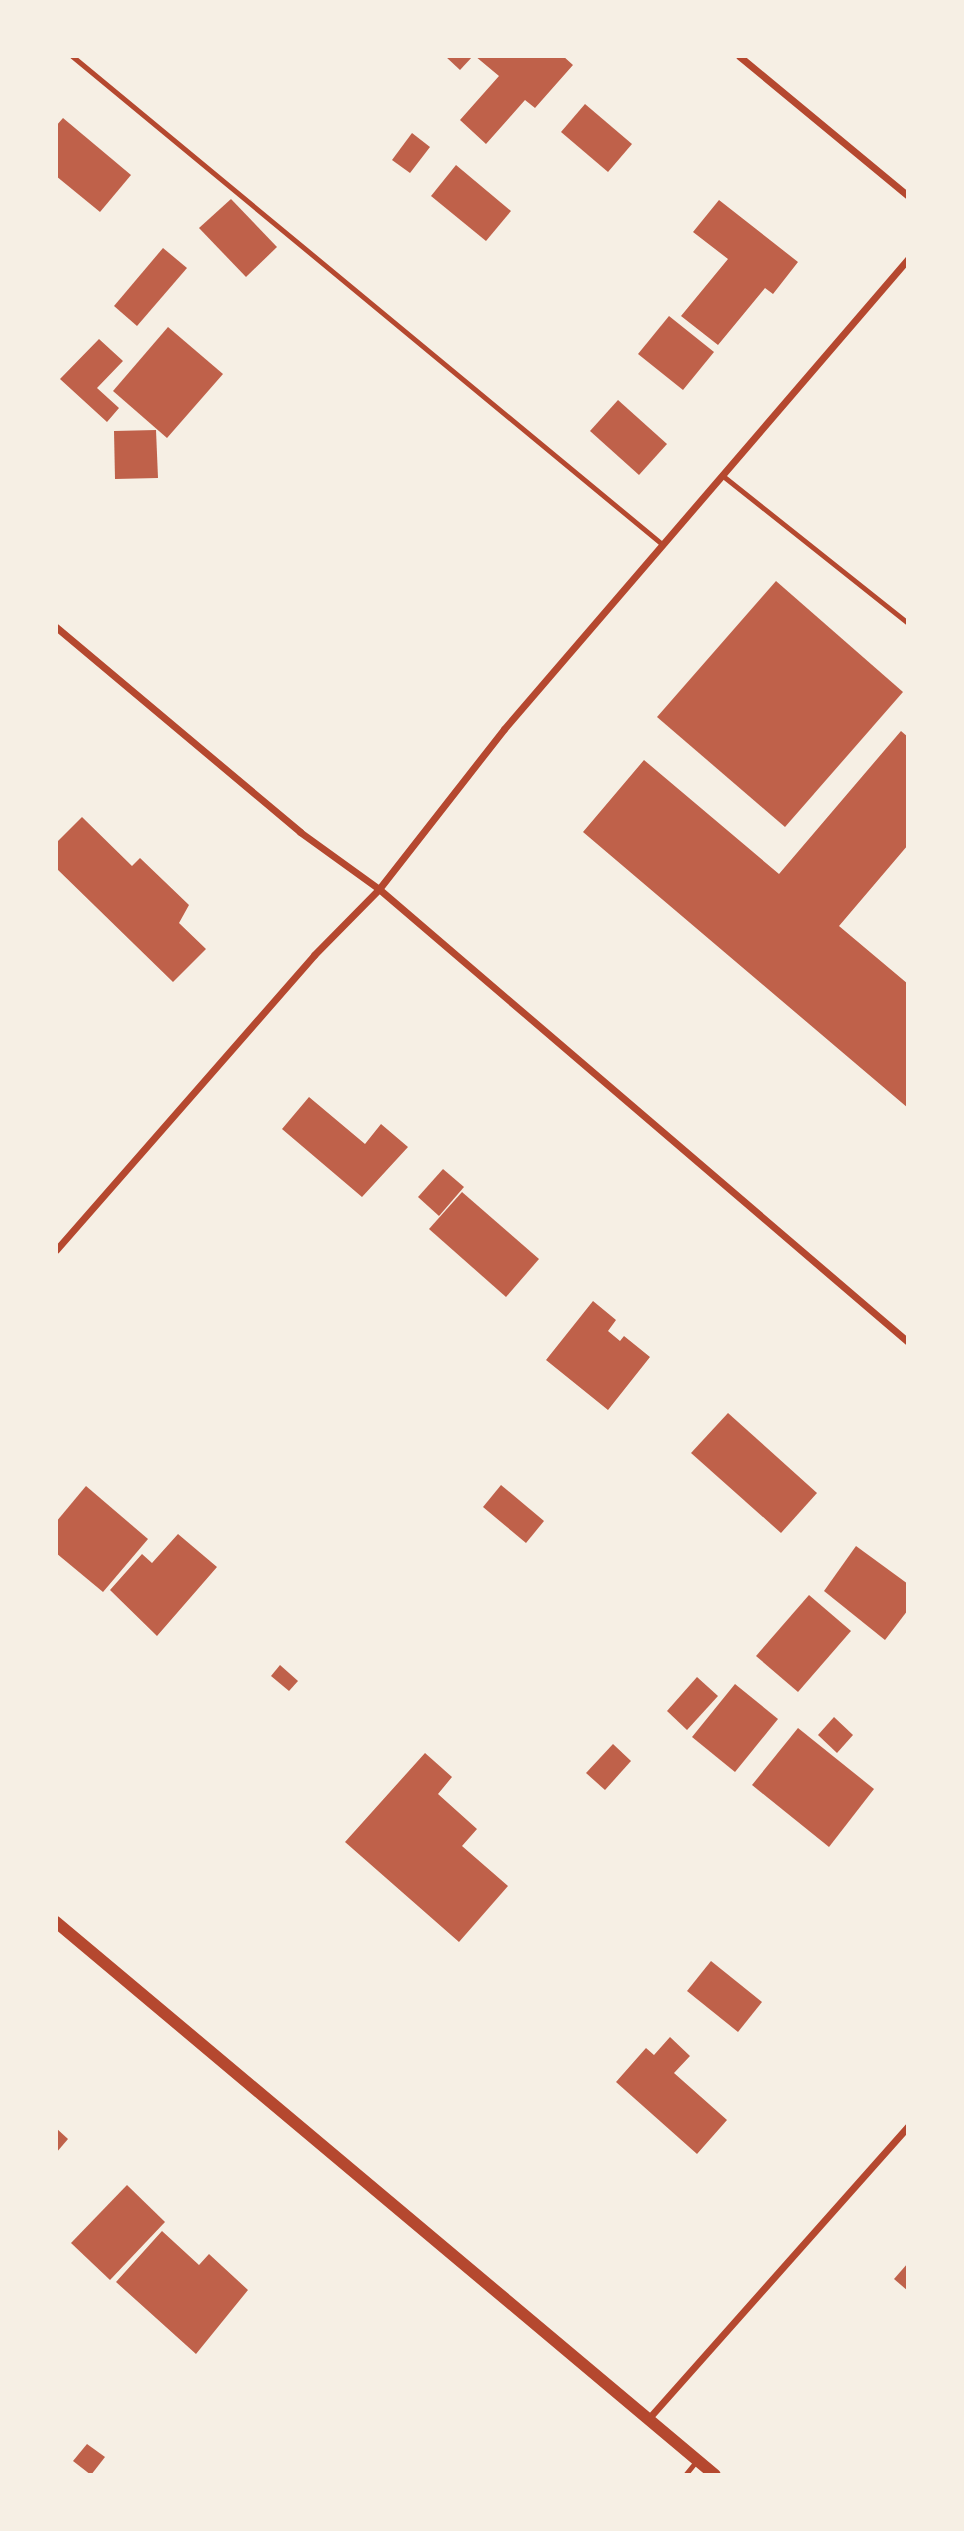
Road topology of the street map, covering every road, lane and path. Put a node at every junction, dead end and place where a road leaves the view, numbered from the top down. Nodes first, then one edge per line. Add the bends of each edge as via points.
1 (72, 56) edge
2 (739, 56) edge
3 (908, 196) edge
4 (908, 259) edge
5 (723, 476) junction
6 (663, 545) junction
7 (908, 623) edge
8 (56, 626) edge
9 (379, 889) junction
10 (56, 1250) edge
11 (908, 1342) edge
12 (56, 1922) edge
13 (908, 2126) edge
14 (649, 2418) junction
15 (697, 2460) junction
16 (685, 2475) edge
17 (715, 2475) edge

1 - 6 lane
2 - 3 street
4 - 5 street
5 - 6 street
5 - 7 lane
6 - 9 street via 504,729
8 - 9 street via 300,832
9 - 10 street via 314,955
9 - 11 street
12 - 14 street
13 - 14 street
14 - 15 street
15 - 16 lane
15 - 17 street

